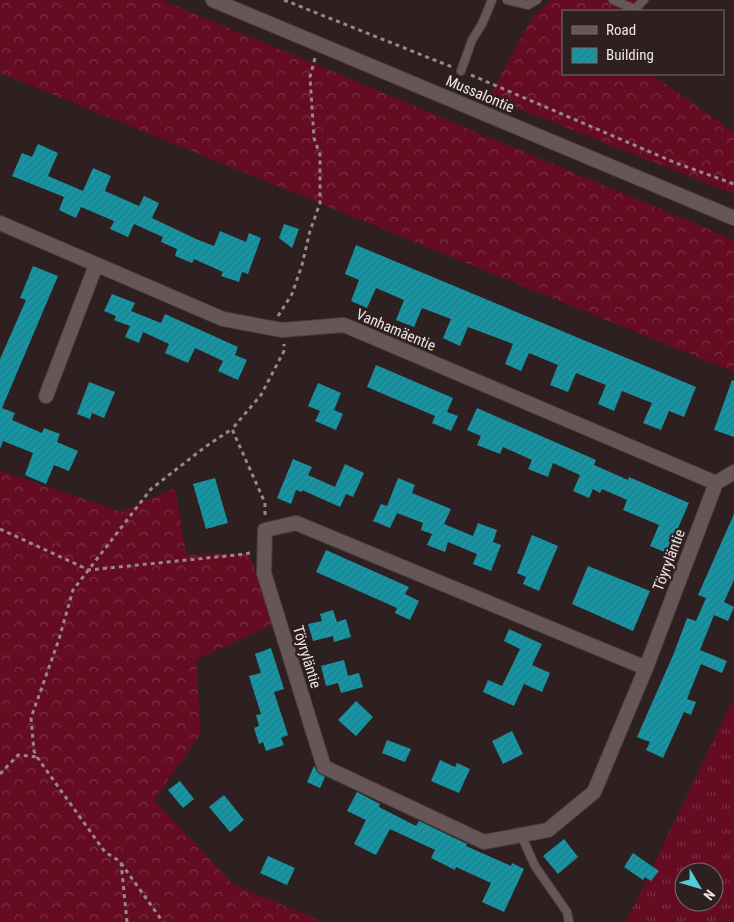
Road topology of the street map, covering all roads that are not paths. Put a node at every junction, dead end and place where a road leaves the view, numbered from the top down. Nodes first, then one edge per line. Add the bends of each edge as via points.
1 (213, 0) edge
2 (492, 0) edge
3 (507, 0) edge
4 (538, 0) edge
5 (612, 0) edge
6 (644, 0) edge
7 (460, 71) road end
8 (734, 218) edge
9 (0, 223) edge
10 (96, 264) junction
11 (46, 396) dead end
12 (734, 472) edge
13 (716, 483) junction
14 (646, 668) junction
15 (521, 835) junction
16 (569, 922) edge

1 - 8 street, Mussalontie
2 - 7 lane
3 - 4 lane via 528,5
5 - 6 lane via 636,9
9 - 10 street, Vanhamäentie
10 - 11 street
10 - 13 street, Vanhamäentie via 223,319 278,329 344,325
12 - 13 street
13 - 14 street, Töyryläntie
14 - 15 street, Töyryläntie via 594,792 548,830
14 - 15 street, Töyryläntie via 296,524 265,530 264,574 324,768 484,842
15 - 16 lane via 535,866 566,912

